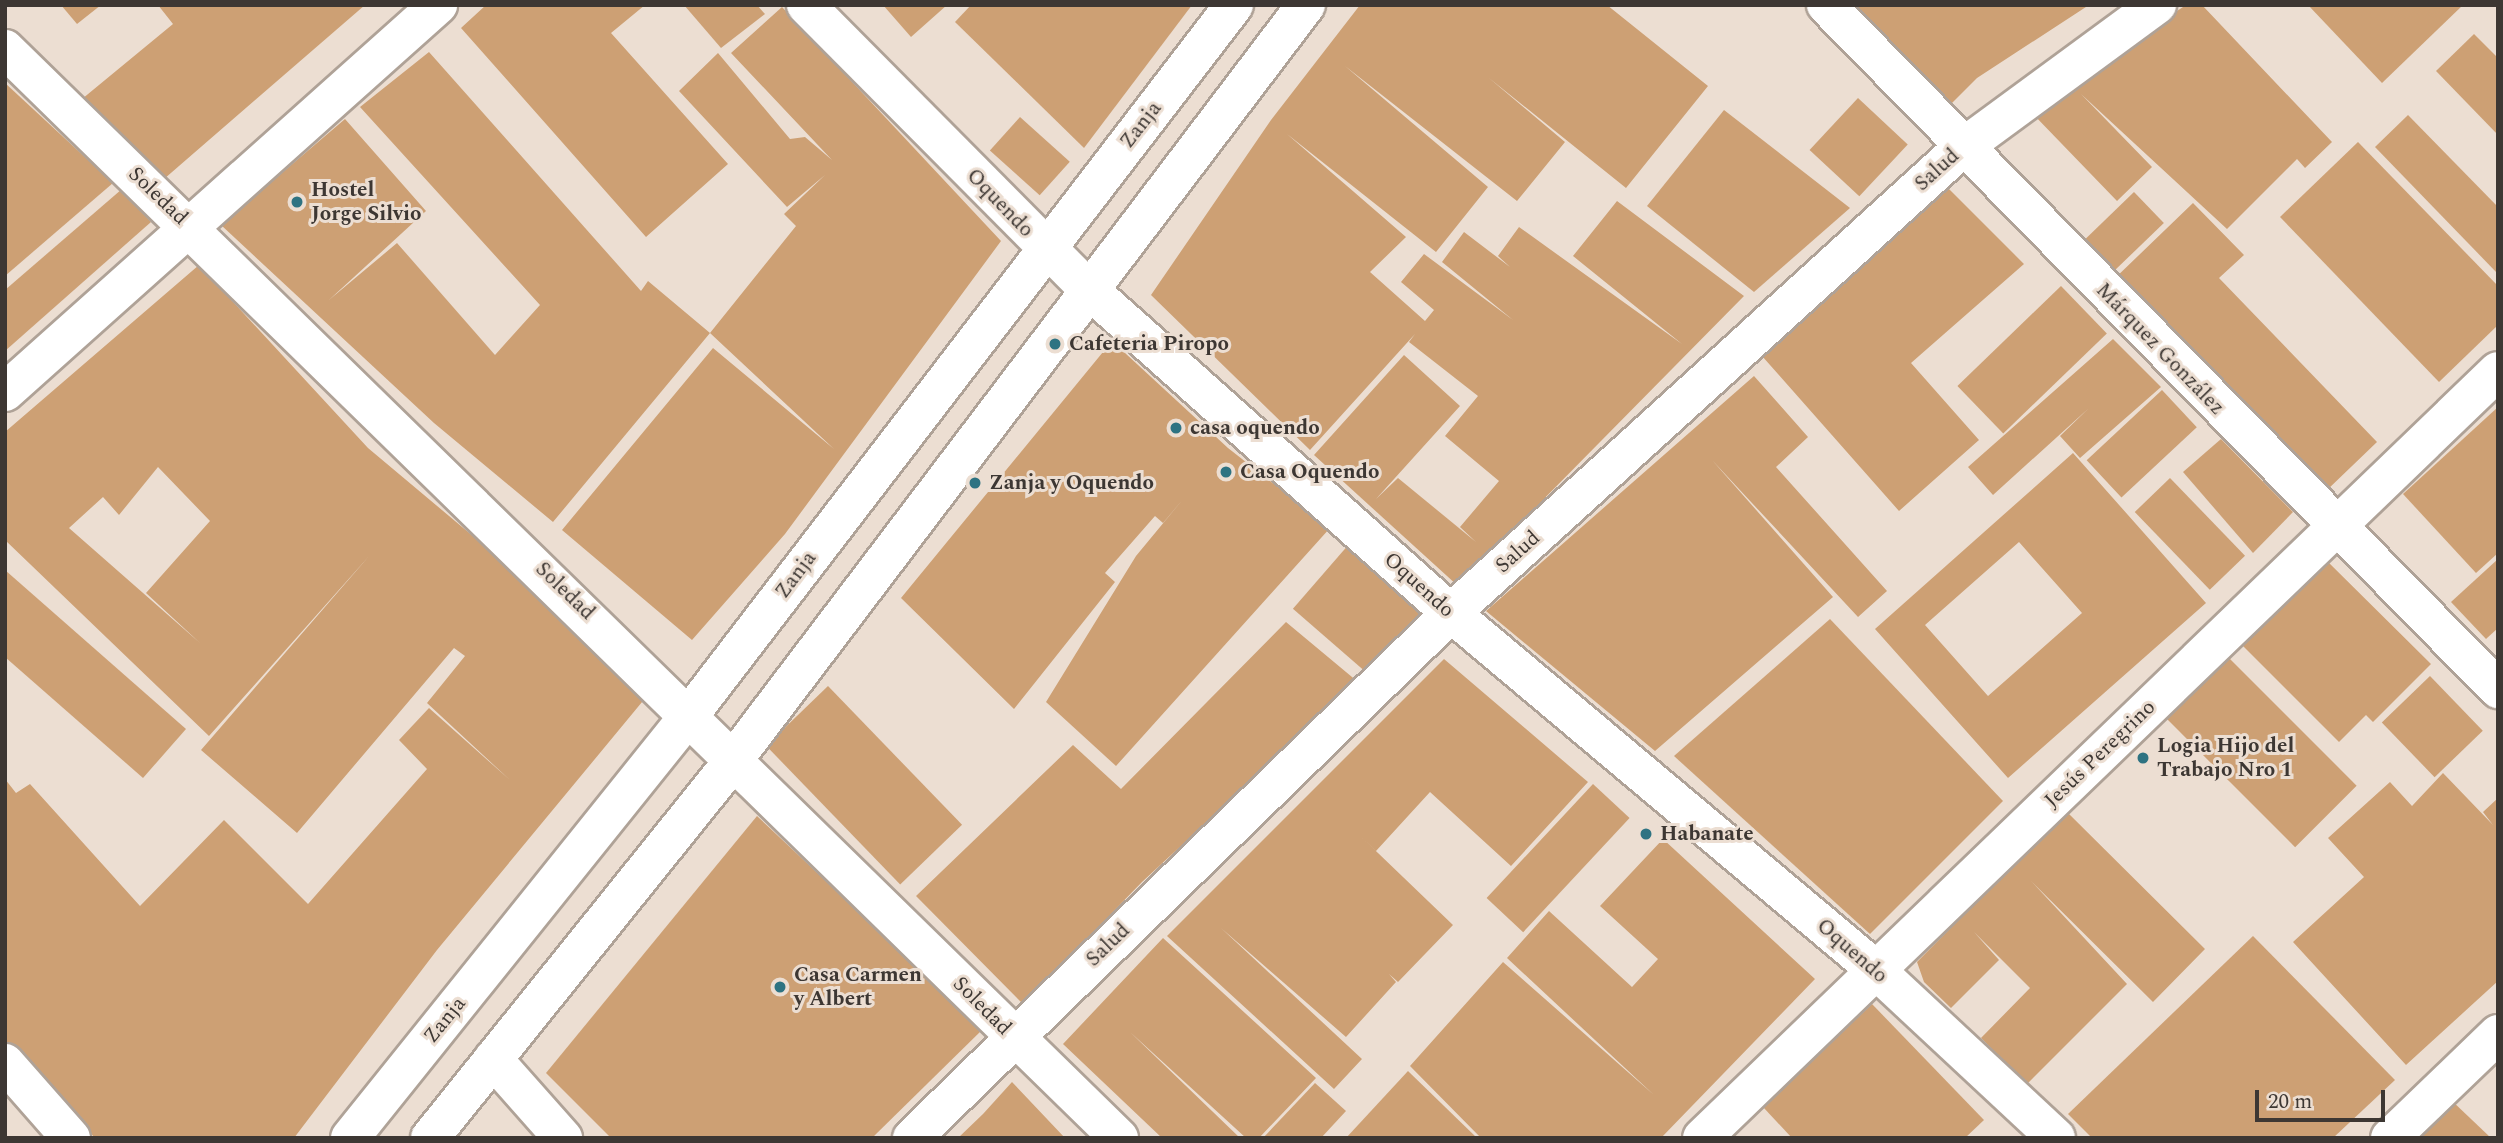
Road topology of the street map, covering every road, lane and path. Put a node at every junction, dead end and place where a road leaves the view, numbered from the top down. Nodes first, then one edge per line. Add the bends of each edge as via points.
1 (438, 5) edge
2 (806, 5) edge
3 (1234, 5) edge
4 (1306, 5) edge
5 (1826, 5) edge
6 (2157, 5) edge
7 (5, 50) edge
8 (1962, 148) junction
9 (190, 228) junction
10 (1045, 248) junction
11 (1086, 287) junction
12 (2498, 371) edge
13 (5, 392) edge
14 (2335, 528) junction
15 (1451, 613) junction
16 (2498, 689) edge
17 (691, 713) junction
18 (735, 758) junction
19 (1876, 970) junction
20 (2498, 1034) edge
21 (1013, 1037) junction
22 (493, 1059) junction
23 (5, 1063) edge
24 (71, 1138) edge
25 (350, 1138) edge
26 (430, 1138) edge
27 (564, 1138) edge
28 (912, 1138) edge
29 (1119, 1138) edge
30 (1702, 1138) edge
31 (2056, 1138) edge
32 (2390, 1138) edge

1 - 9 street
2 - 10 street, Oquendo
3 - 10 street, Zanja
4 - 11 street
5 - 8 street, Márquez González
6 - 8 street, Salud
7 - 9 street, Soledad
8 - 14 street, Márquez González
8 - 15 street, Salud
9 - 13 street
9 - 17 street, Soledad
10 - 11 street, Oquendo
10 - 17 street, Zanja
11 - 15 street, Oquendo
11 - 18 street
12 - 14 street, Jesús Peregrino
14 - 16 street, Márquez González
14 - 19 street, Jesús Peregrino
15 - 19 street, Oquendo
15 - 21 street, Salud
17 - 18 street, Soledad
17 - 25 street, Zanja
18 - 21 street, Soledad
18 - 22 street
19 - 30 street, Jesús Peregrino
19 - 31 street, Oquendo
20 - 32 street
21 - 28 street, Salud
21 - 29 street, Soledad
22 - 26 street
22 - 27 street
23 - 24 street

